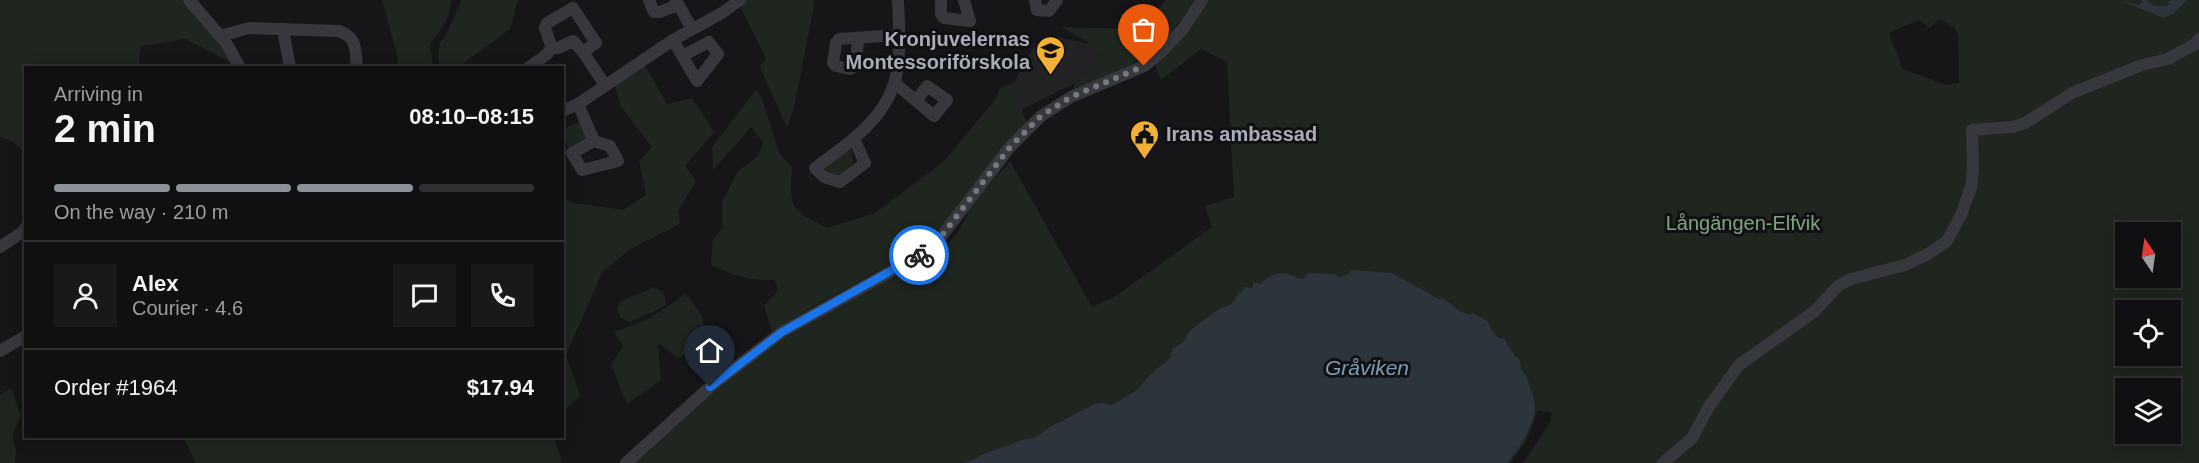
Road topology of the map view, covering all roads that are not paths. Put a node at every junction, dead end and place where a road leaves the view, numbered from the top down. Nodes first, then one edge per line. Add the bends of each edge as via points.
1 (189, 0) edge
2 (650, 0) edge
3 (740, 0) edge
4 (898, 0) edge
5 (941, 0) edge
6 (964, 0) edge
7 (1035, 0) edge
8 (1057, 0) edge
9 (1202, 0) edge
10 (677, 3) edge
11 (283, 29) junction
12 (692, 30) junction
13 (899, 35) junction
14 (220, 36) junction
15 (858, 38) dead end
16 (2199, 39) edge
17 (673, 40) junction
18 (552, 48) junction
19 (583, 52) junction
20 (682, 56) dead end
21 (239, 66) edge
22 (290, 66) edge
23 (357, 66) edge
24 (531, 66) edge
25 (895, 82) junction
26 (605, 85) junction
27 (916, 101) dead end
28 (578, 105) junction
29 (564, 111) edge
30 (854, 139) dead end
31 (594, 141) dead end
32 (24, 229) edge
33 (0, 247) edge
34 (24, 337) edge
35 (0, 351) edge
36 (626, 463) edge
37 (1663, 463) edge

1 - 14 street
2 - 10 street via 654,12
3 - 12 street
4 - 13 street
5 - 6 street via 944,18 970,21
7 - 8 street via 1041,12 1053,9
9 - 36 street via 1182,30 1144,66 1071,97 1041,116 1010,147 940,238 917,257 782,332 710,387
10 - 12 street
11 - 14 street via 249,28
11 - 22 street
11 - 23 street via 348,34 354,42
12 - 17 street
13 - 15 street
13 - 25 street
14 - 21 street
16 - 37 street via 2168,59 2142,65 2072,93 2025,123 1972,130 1971,187 1947,241 1905,265 1838,286 1815,311 1739,365 1692,438
17 - 20 street
17 - 26 street
18 - 19 street via 573,41
18 - 19 street via 547,23 573,8 596,43
18 - 24 street
19 - 26 street
25 - 27 street
25 - 30 street via 879,113
26 - 28 street
28 - 29 street
28 - 31 street
32 - 33 street
34 - 35 street

